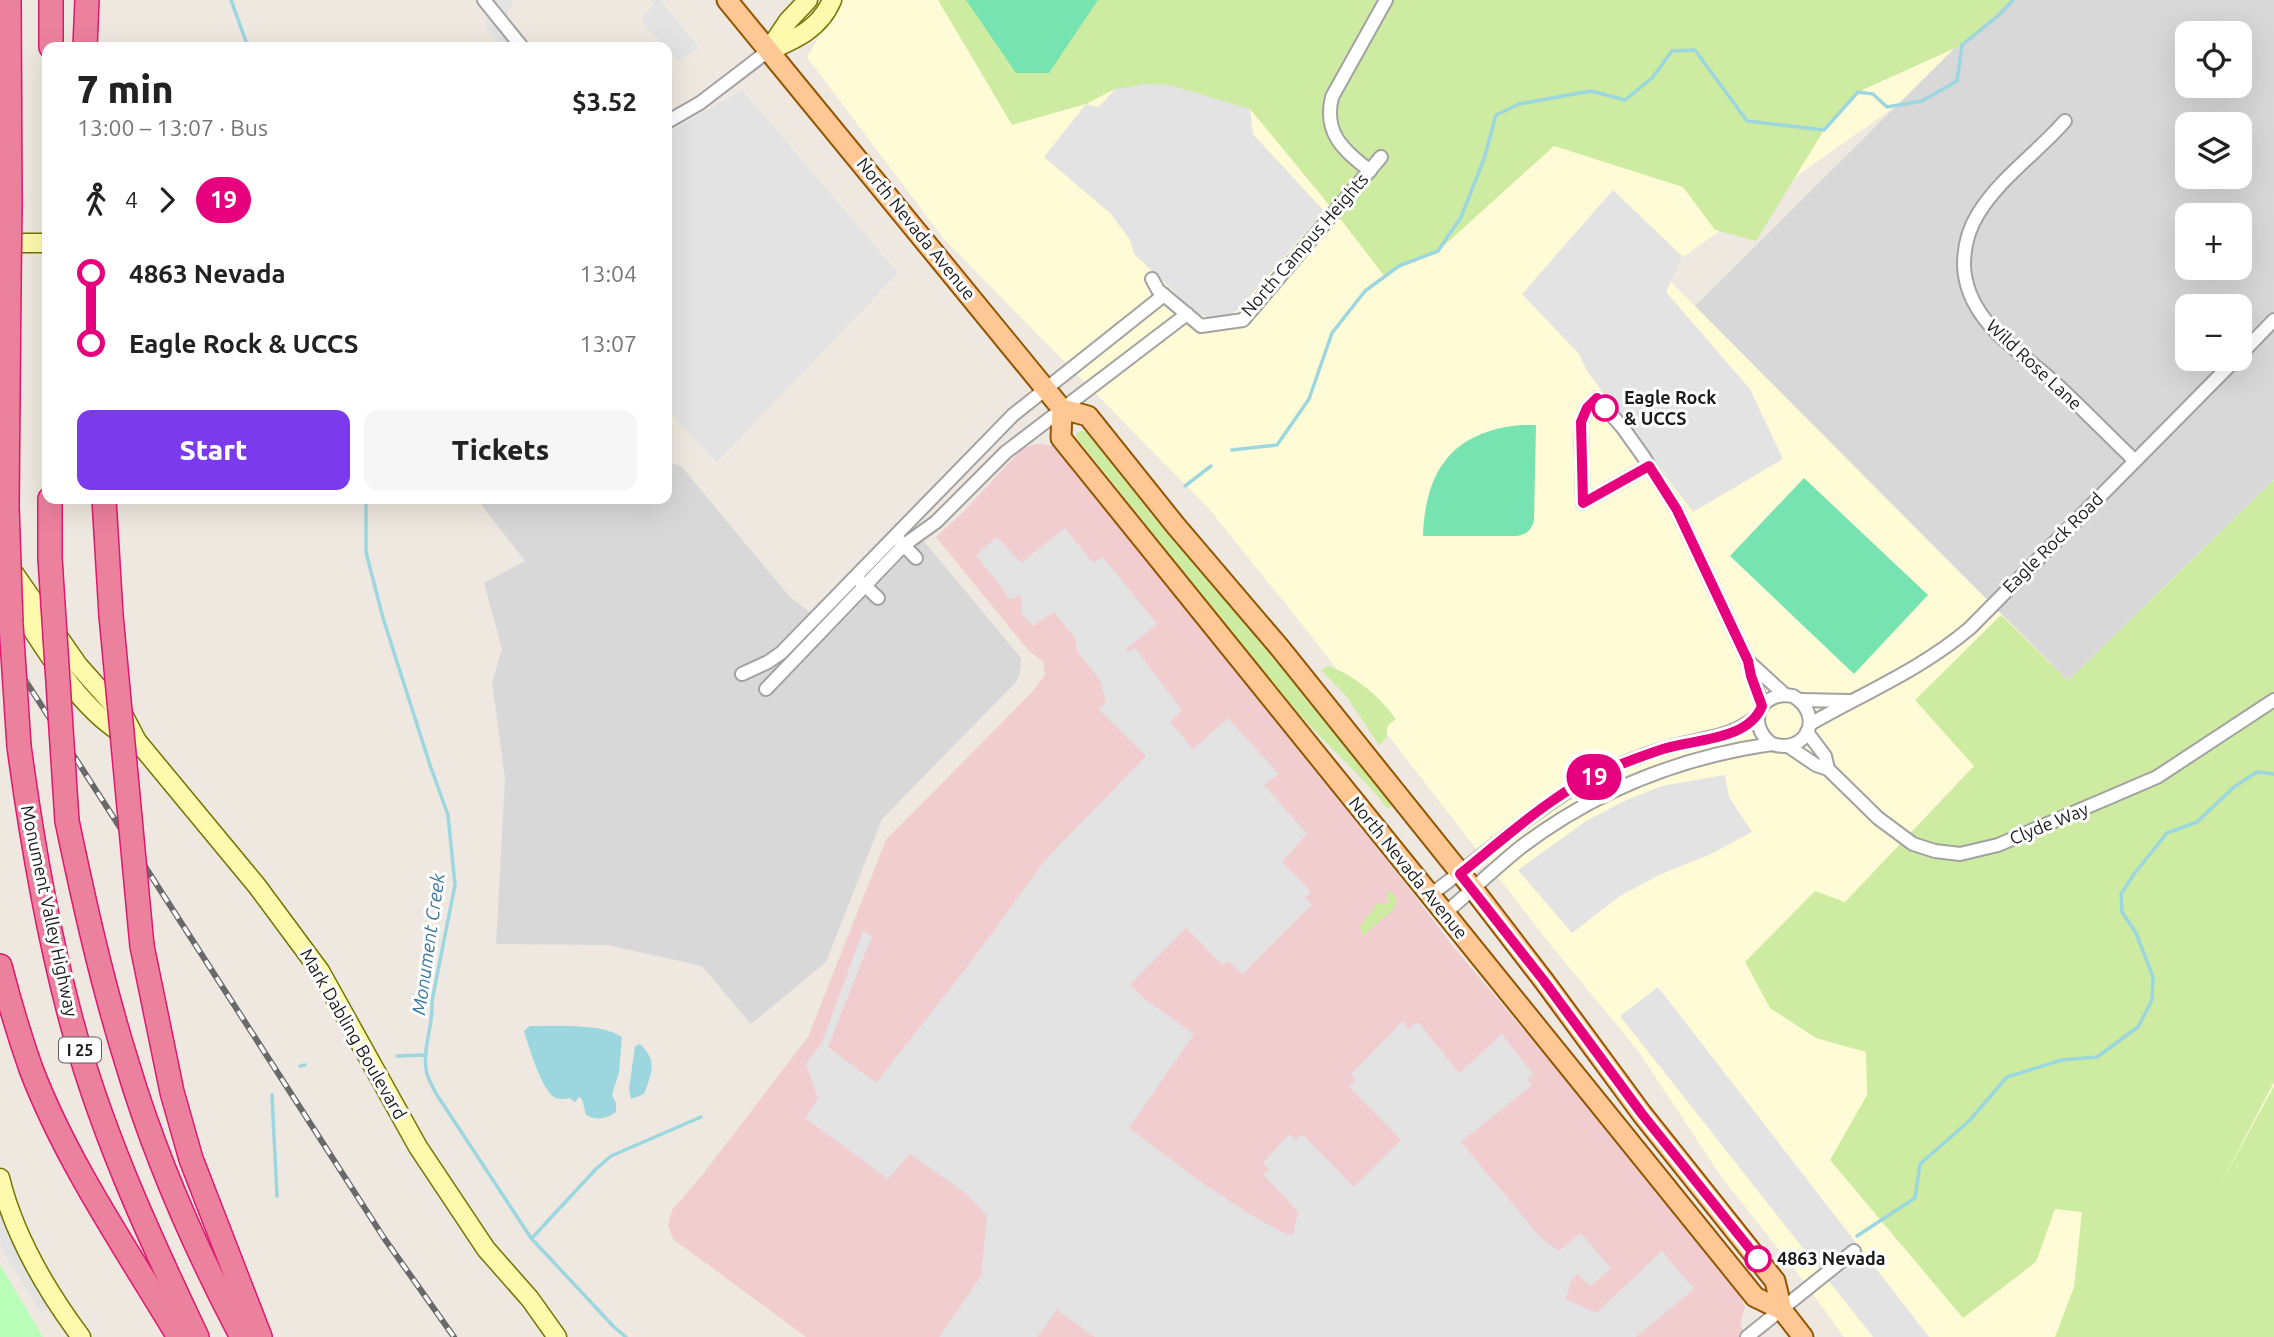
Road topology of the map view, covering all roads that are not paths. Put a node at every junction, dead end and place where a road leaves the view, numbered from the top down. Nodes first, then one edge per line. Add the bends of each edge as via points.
1 (9, 0) edge
2 (51, 0) edge
3 (87, 0) edge
4 (484, 0) edge
5 (727, 0) edge
6 (807, 0) edge
7 (832, 0) edge
8 (1386, 0) edge
9 (51, 42) edge
10 (85, 42) edge
11 (518, 42) edge
12 (768, 51) junction
13 (672, 119) edge
14 (2064, 121) dead end
15 (1381, 157) dead end
16 (1370, 171) junction
17 (0, 243) edge
18 (42, 243) edge
19 (1152, 279) dead end
20 (1164, 295) junction
21 (1187, 313) junction
22 (2274, 320) edge
23 (2252, 343) edge
24 (2224, 371) edge
25 (1046, 389) junction
26 (1062, 409) junction
27 (2135, 461) junction
28 (1649, 466) junction
29 (50, 504) edge
30 (104, 504) edge
31 (899, 540) junction
32 (0, 551) edge
33 (916, 558) dead end
34 (0, 581) edge
35 (860, 581) junction
36 (878, 598) dead end
37 (1748, 661) junction
38 (742, 674) dead end
39 (766, 689) dead end
40 (1784, 694) junction
41 (1801, 700) junction
42 (2274, 700) edge
43 (1850, 701) junction
44 (1760, 710) junction
45 (1809, 728) junction
46 (136, 741) junction
47 (1772, 744) junction
48 (1788, 746) junction
49 (1828, 769) junction
50 (1460, 874) junction
51 (1474, 890) junction
52 (1430, 895) junction
53 (1444, 914) junction
54 (0, 966) edge
55 (0, 1178) edge
56 (1854, 1251) dead end
57 (1782, 1310) junction
58 (75, 1330) edge
59 (178, 1337) edge
60 (197, 1337) edge
61 (242, 1337) edge
62 (260, 1337) edge
63 (557, 1337) edge
64 (1747, 1337) edge
65 (1803, 1337) edge

1 - 60 highway, Monument Valley Highway / I 25, bridge via 7,506 19,746 33,848 69,1013 92,1087 119,1163
2 - 9 highway
3 - 10 highway
4 - 11 street
5 - 12 main road, North Nevada Avenue
6 - 12 street
7 - 12 street via 819,22 802,36
8 - 16 street via 1332,97 1329,117 1343,148
12 - 13 street via 701,103
12 - 25 main road, North Nevada Avenue
14 - 27 street, Wild Rose Lane via 1978,215 1965,244 1968,291 1998,336 2068,394
15 - 16 street, North Campus Heights
16 - 21 street, North Campus Heights via 1243,320 1201,326
17 - 18 street
19 - 20 street, North Campus Heights
20 - 21 street, North Campus Heights
20 - 25 street
21 - 26 street
22 - 23 street
24 - 27 street, Eagle Rock Road
25 - 26 main road, North Nevada Avenue
25 - 31 street via 1013,415
26 - 31 street via 1006,452 936,522
26 - 50 main road, North Nevada Avenue via 1088,416
26 - 52 main road, North Nevada Avenue via 1061,438
27 - 43 street, Eagle Rock Road via 1962,636 1908,672
28 - 28 street via 1583,503 1581,422 1597,398
28 - 37 street via 1677,510
29 - 61 highway, Monument Valley Highway / I 25, bridge via 67,821 90,929 127,1065 159,1155
30 - 62 highway, bridge via 142,946 191,1159
31 - 33 street
31 - 35 street
32 - 46 street, Mark Dabling Boulevard via 78,664 125,718
34 - 46 street, Mark Dabling Boulevard via 64,677 112,729
35 - 36 street
35 - 38 street via 780,653
35 - 39 street
37 - 40 street
37 - 44 street
40 - 41 street, Eagle Rock Road
40 - 44 street via 1768,700
41 - 43 street, Eagle Rock Road
41 - 45 street via 1807,707
42 - 49 street, Clyde Way via 2157,777 1998,845 1971,852 1936,851 1913,844 1878,818
43 - 45 street, Eagle Rock Road
44 - 47 street via 1760,732
44 - 50 street via 1736,731 1659,750 1579,784
45 - 48 street, Eagle Rock Road via 1803,738
45 - 49 street
46 - 63 street, Mark Dabling Boulevard via 265,896 320,971 418,1147 486,1249
47 - 48 street
47 - 51 street via 1661,770 1627,784 1546,829
48 - 49 street
50 - 51 main road, North Nevada Avenue
50 - 52 street
51 - 53 street
51 - 57 main road, North Nevada Avenue via 1642,1114 1775,1281
52 - 53 main road, North Nevada Avenue
53 - 57 main road, North Nevada Avenue via 1755,1297
54 - 59 highway via 32,1070 57,1126
55 - 58 street via 28,1251
56 - 57 street
57 - 64 street
57 - 65 main road, North Nevada Avenue

